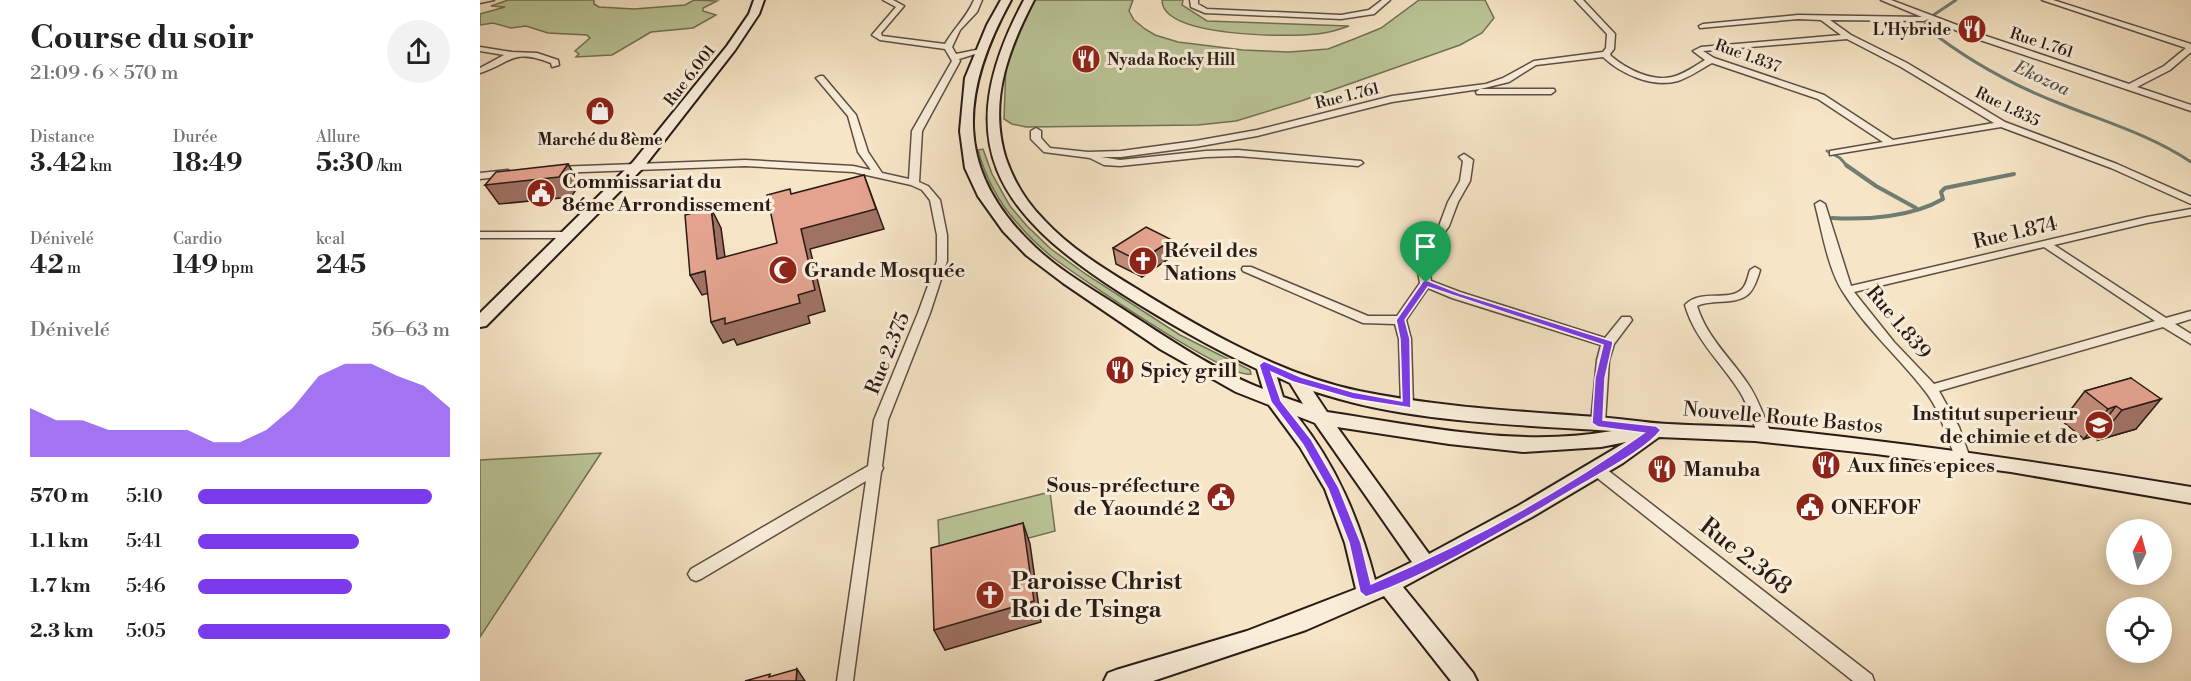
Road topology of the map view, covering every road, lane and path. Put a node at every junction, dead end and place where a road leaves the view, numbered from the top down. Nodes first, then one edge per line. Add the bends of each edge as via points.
1 (490, 0) edge
2 (759, 0) edge
3 (887, 0) edge
4 (978, 0) edge
5 (1006, 0) edge
6 (1029, 0) edge
7 (1194, 0) edge
8 (1386, 0) edge
9 (1579, 0) edge
10 (1885, 0) edge
11 (2046, 0) edge
12 (2077, 0) edge
13 (480, 1) edge
14 (2062, 6) junction
15 (1822, 18) junction
16 (1931, 19) junction
17 (1703, 26) dead end
18 (1848, 37) junction
19 (948, 46) junction
20 (2191, 48) edge
21 (480, 49) edge
22 (981, 51) junction
23 (512, 54) junction
24 (1605, 54) junction
25 (955, 57) junction
26 (1711, 60) junction
27 (555, 64) dead end
28 (480, 71) edge
29 (820, 78) dead end
30 (2131, 87) junction
31 (1459, 90) junction
32 (1551, 91) dead end
33 (2191, 108) edge
34 (2002, 124) junction
35 (1036, 131) dead end
36 (1891, 143) junction
37 (1833, 153) dead end
38 (1088, 155) junction
39 (1464, 157) dead end
40 (1358, 163) dead end
41 (638, 165) junction
42 (548, 171) edge
43 (514, 172) edge
44 (878, 174) junction
45 (480, 176) edge
46 (914, 183) junction
47 (2191, 201) edge
48 (1820, 204) dead end
49 (2191, 212) edge
50 (567, 235) junction
51 (480, 236) edge
52 (2046, 244) junction
53 (1247, 269) dead end
54 (1755, 270) dead end
55 (1426, 283) junction
56 (1847, 290) junction
57 (2191, 315) edge
58 (1400, 320) junction
59 (1626, 320) dead end
60 (480, 322) edge
61 (2161, 322) junction
62 (2191, 340) edge
63 (1608, 343) junction
64 (1264, 365) junction
65 (1297, 380) junction
66 (1931, 389) junction
67 (1276, 402) junction
68 (1407, 405) junction
69 (1321, 418) junction
70 (1598, 423) junction
71 (1656, 430) junction
72 (1765, 435) junction
73 (1963, 458) junction
74 (876, 468) junction
75 (1596, 469) junction
76 (2191, 495) edge
77 (1426, 566) junction
78 (696, 574) dead end
79 (1377, 588) junction
80 (845, 681) edge
81 (1116, 681) edge
82 (1465, 681) edge
83 (1866, 681) edge

1 - 13 street
2 - 41 main road, Rue 6.001 via 731,48
3 - 19 street via 900,6 876,36
4 - 19 street
5 - 22 main road
6 - 64 main road via 1003,49 995,82 994,126 1001,163 1026,207 1072,253 1123,287 1191,329
7 - 8 street via 1194,5 1205,11 1341,17 1371,12
9 - 24 street via 1611,34 1610,50
10 - 16 street, Rue 1.761
11 - 14 street
12 - 14 street
14 - 20 street
15 - 16 street
15 - 17 street
15 - 18 street, Rue 1.835
16 - 30 street, Rue 1.761
18 - 26 street, Rue 1.837 via 1697,50
18 - 34 street, Rue 1.835 via 1904,65
19 - 25 street
20 - 30 street via 2168,68
21 - 23 street
22 - 25 street
22 - 67 main road via 967,98 967,140 972,168 984,196 1008,228 1031,252 1068,280 1166,345 1242,388
23 - 27 street via 537,55
23 - 28 street
24 - 26 street via 1621,68 1659,82 1677,79
24 - 31 street, Rue 1.761 via 1534,63 1506,80
25 - 46 street via 917,131
26 - 36 street, Rue 1.837 via 1821,97
29 - 44 street via 852,115 863,152
30 - 33 street, Rue 1.761
31 - 32 street
31 - 38 street, Rue 1.761 via 1392,99 1257,133
34 - 36 street
34 - 47 street, Rue 1.835 via 2114,166
35 - 38 street, Rue 1.761 via 1036,138 1047,150
36 - 37 street
38 - 40 street via 1120,163 1238,153
39 - 55 street via 1468,160 1465,181 1436,237 1424,272
41 - 42 street, Rue 2.375
41 - 44 street, Rue 2.375 via 746,163
41 - 50 main road, Rue 6.001
43 - 45 street
44 - 46 street, Rue 2.375
46 - 74 street, Rue 2.375 via 925,188 934,200 942,235 942,261 881,420
48 - 56 street, Rue 1.839
49 - 52 street, Rue 1.874
50 - 51 street
50 - 60 main road, Rue 6.001
52 - 56 street, Rue 1.874
52 - 61 street
53 - 58 street via 1367,320
54 - 72 street via 1749,288 1741,295 1697,300 1691,305 1706,343 1751,399
55 - 58 street
55 - 63 street
56 - 66 street, Rue 1.839
57 - 61 street
58 - 68 street via 1405,339
59 - 63 street
61 - 62 street
61 - 66 street
63 - 70 street via 1600,378
64 - 65 main road
64 - 67 main road
65 - 68 main road via 1353,396
65 - 69 main road
66 - 73 street, Rue 1.839 via 1952,427
67 - 69 main road
67 - 79 main road via 1307,442 1334,488
68 - 70 main road via 1484,416
69 - 71 main road via 1523,445 1591,441
69 - 77 main road
70 - 71 main road
71 - 72 main road, Nouvelle Route Bastos
71 - 75 main road
72 - 73 main road, Nouvelle Route Bastos
73 - 76 main road, Nouvelle Route Bastos
74 - 78 street
74 - 80 street, Rue 2.375
75 - 77 main road
75 - 83 street, Rue 2.368
77 - 79 main road
79 - 81 main road via 1249,640
79 - 82 main road

